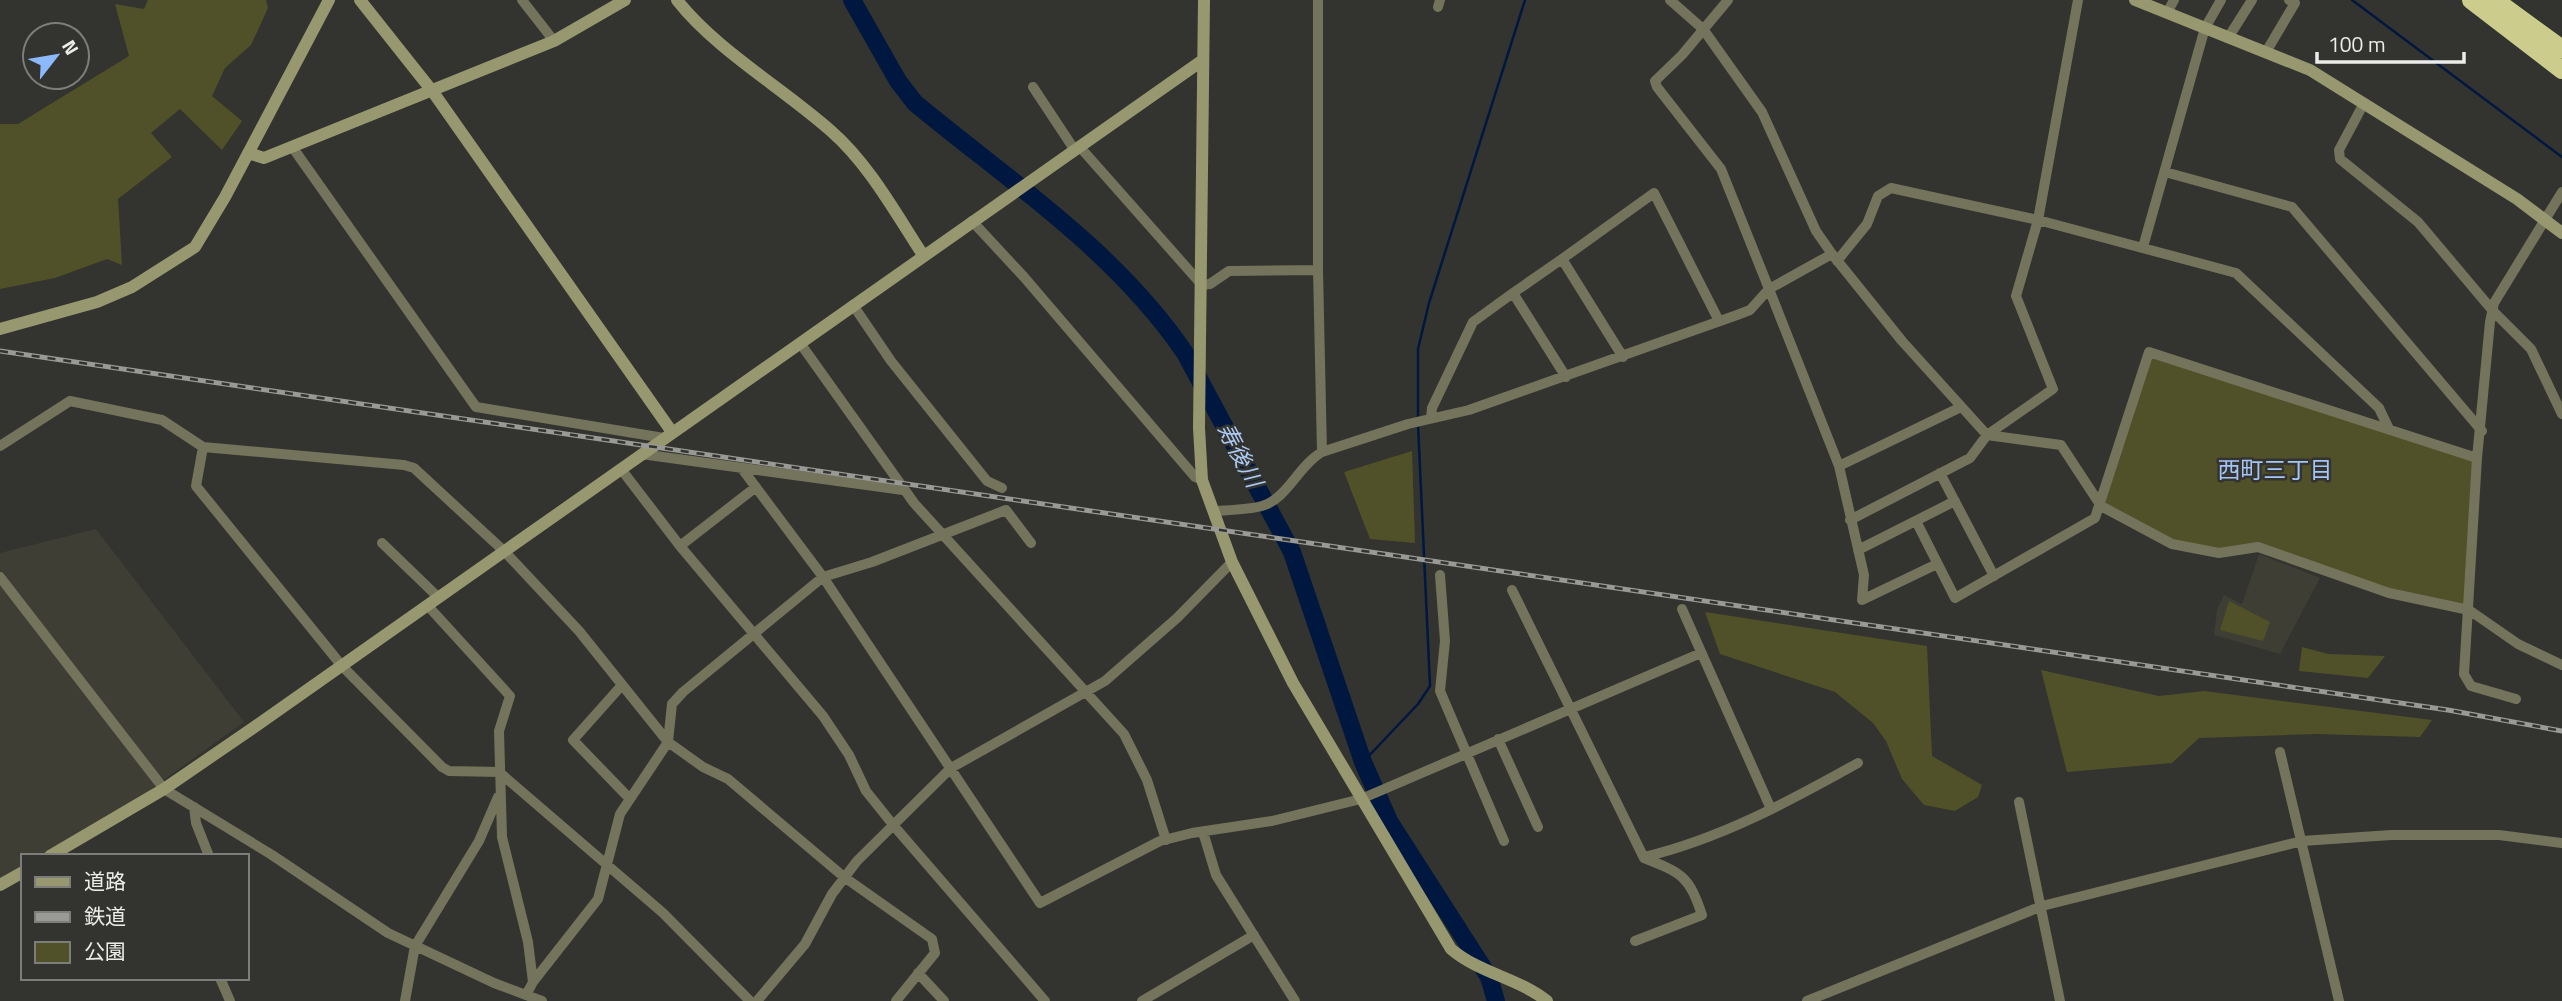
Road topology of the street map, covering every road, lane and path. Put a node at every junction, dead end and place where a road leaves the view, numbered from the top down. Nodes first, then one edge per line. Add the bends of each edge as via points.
1 (329, 0) edge
2 (360, 0) edge
3 (522, 0) edge
4 (625, 0) edge
5 (677, 0) edge
6 (1204, 0) edge
7 (1318, 0) edge
8 (1670, 0) edge
9 (1728, 0) edge
10 (2078, 0) edge
11 (2135, 0) edge
12 (2174, 0) edge
13 (2221, 0) edge
14 (2252, 0) edge
15 (2289, 0) edge
16 (2471, 0) edge
17 (2496, 0) edge
18 (2166, 13) junction
19 (2507, 27) junction
20 (2205, 28) junction
21 (1703, 29) junction
22 (2228, 37) junction
23 (2562, 38) edge
24 (554, 41) junction
25 (2562, 49) edge
26 (2266, 52) junction
27 (1203, 60) junction
28 (2562, 70) edge
29 (2562, 83) edge
30 (1033, 87) dead end
31 (433, 92) junction
32 (2364, 103) junction
33 (1076, 147) junction
34 (293, 148) junction
35 (248, 153) junction
36 (2165, 172) junction
37 (2562, 192) edge
38 (2546, 219) junction
39 (2038, 220) junction
40 (972, 221) junction
41 (2562, 233) edge
42 (2143, 247) junction
43 (923, 255) junction
44 (1834, 258) junction
45 (1562, 259) junction
46 (1318, 270) junction
47 (1202, 285) junction
48 (1769, 289) junction
49 (1513, 293) junction
50 (853, 305) junction
51 (2493, 312) junction
52 (1719, 321) junction
53 (0, 329) edge
54 (800, 343) junction
55 (1623, 357) junction
56 (1566, 377) junction
57 (1961, 407) junction
58 (2562, 414) edge
59 (1429, 419) junction
60 (2389, 429) junction
61 (2482, 431) junction
62 (668, 435) junction
63 (1987, 435) junction
64 (0, 446) edge
65 (203, 447) junction
66 (1322, 452) junction
67 (641, 454) junction
68 (2477, 458) junction
69 (1839, 466) junction
70 (621, 469) junction
71 (743, 470) junction
72 (1940, 473) junction
73 (1202, 480) junction
74 (756, 487) junction
75 (1002, 488) dead end
76 (903, 490) junction
77 (1955, 501) junction
78 (2101, 506) junction
79 (1213, 511) junction
80 (1850, 520) junction
81 (1916, 521) junction
82 (943, 536) junction
83 (382, 543) dead end
84 (1031, 543) dead end
85 (680, 545) junction
86 (1858, 550) junction
87 (505, 552) junction
88 (1232, 562) junction
89 (1937, 564) junction
90 (1440, 575) dead end
91 (1994, 576) junction
92 (0, 577) edge
93 (823, 577) junction
94 (1511, 590) dead end
95 (434, 602) junction
96 (1682, 609) dead end
97 (2469, 610) junction
98 (753, 635) junction
99 (1701, 653) junction
100 (2562, 665) edge
101 (342, 666) junction
102 (622, 685) junction
103 (1088, 694) junction
104 (2516, 699) dead end
105 (1570, 708) junction
106 (1498, 739) junction
107 (668, 742) junction
108 (2280, 752) dead end
109 (1465, 754) junction
110 (1858, 763) dead end
111 (951, 768) junction
112 (499, 772) junction
113 (164, 789) junction
114 (500, 794) junction
115 (1364, 797) junction
116 (630, 799) junction
117 (2019, 802) dead end
118 (194, 807) junction
119 (1770, 809) junction
120 (894, 826) junction
121 (1538, 827) dead end
122 (1203, 832) junction
123 (1166, 840) junction
124 (1504, 841) dead end
125 (2302, 841) junction
126 (2562, 843) edge
127 (53, 854) edge
128 (208, 854) edge
129 (1644, 858) junction
130 (608, 868) junction
131 (21, 873) edge
132 (845, 877) junction
133 (0, 885) edge
134 (2042, 906) junction
135 (1254, 935) junction
136 (1634, 941) dead end
137 (415, 946) junction
138 (918, 973) junction
139 (221, 980) edge
140 (533, 982) junction
141 (522, 997) edge
142 (230, 1001) edge
143 (405, 1001) edge
144 (542, 1001) edge
145 (750, 1001) edge
146 (757, 1001) edge
147 (896, 1001) edge
148 (944, 1001) edge
149 (1045, 1001) edge
150 (1142, 1001) edge
151 (1296, 1001) edge
152 (1547, 1001) edge
153 (1807, 1001) edge
154 (2060, 1001) edge
155 (2339, 1001) edge

1 - 35 street
2 - 31 street
3 - 24 street
4 - 24 street
5 - 43 street via 720,41 833,132
6 - 27 street
7 - 46 street
8 - 21 street
9 - 21 street
10 - 39 street
11 - 18 street
12 - 18 street
13 - 20 street
14 - 22 street
15 - 26 street via 2295,3
16 - 19 highway
17 - 23 highway
17 - 25 highway
18 - 20 street
19 - 28 highway
19 - 29 highway via 2530,57
20 - 22 street
20 - 36 street
21 - 44 street via 1762,112 1816,231
21 - 48 street via 1655,81 1721,169
22 - 26 street
24 - 31 street
26 - 32 street via 2310,70
27 - 33 street
27 - 47 street
30 - 33 street
31 - 34 street
31 - 62 street
32 - 38 street
32 - 51 street via 2339,149 2340,159 2417,222
33 - 40 street
33 - 47 street
34 - 35 street via 264,158
34 - 62 street via 476,407
35 - 53 street via 195,247 97,302
36 - 42 street
36 - 61 street via 2292,207
37 - 38 street
38 - 41 street
38 - 51 street
39 - 42 street
39 - 44 street via 1891,188 1878,196 1867,224
39 - 63 street via 2016,296 2053,390
40 - 43 street
40 - 73 street
42 - 60 street via 2236,273 2379,408
43 - 50 street
44 - 48 street
44 - 57 street
45 - 49 street
45 - 52 street via 1654,193
45 - 55 street
46 - 47 street via 1229,271
46 - 66 street
47 - 73 street
48 - 52 street via 1750,310
48 - 69 street
49 - 56 street
49 - 59 street via 1472,322
50 - 54 street
50 - 75 street via 922,400 988,481
51 - 58 street via 2531,349
51 - 61 street
52 - 55 street
54 - 62 street
54 - 76 street
55 - 56 street
56 - 59 street
57 - 63 street
57 - 69 street
59 - 66 street
60 - 68 street
60 - 78 street via 2149,352
61 - 68 street
62 - 67 street
63 - 72 street via 1969,458
63 - 78 street via 2061,445
64 - 65 street via 70,401 162,420
65 - 87 street via 414,468
65 - 101 street via 196,486
66 - 79 street via 1267,504
67 - 70 street
67 - 71 street
68 - 97 street
69 - 80 street
70 - 85 street
70 - 87 street
71 - 74 street
71 - 76 street
72 - 77 street
72 - 80 street
73 - 79 street
74 - 85 street
74 - 93 street
76 - 82 street
77 - 81 street
77 - 91 street
78 - 91 street via 2095,518
78 - 97 street via 2172,544 2218,552 2258,547 2389,593
79 - 88 street
80 - 86 street
81 - 86 street
81 - 89 street
82 - 84 street via 1006,510
82 - 93 street
82 - 103 street
83 - 95 street
85 - 98 street
86 - 89 street via 1864,575 1862,600
87 - 95 street
87 - 102 street
88 - 103 street via 1168,626
88 - 115 street via 1293,683
89 - 91 street via 1955,598
90 - 109 street via 1446,641 1440,691
92 - 113 street
93 - 98 street
93 - 111 street
94 - 105 street
95 - 101 street
95 - 112 street via 510,696 499,731
96 - 99 street
97 - 100 street via 2518,644
97 - 104 street via 2464,674 2471,686
98 - 107 street via 672,704
98 - 120 street via 823,716 866,791
99 - 105 street
99 - 119 street
101 - 112 street via 442,767
101 - 113 street
102 - 107 street
102 - 116 street via 573,740
103 - 111 street
103 - 123 street via 1124,734 1147,779
105 - 106 street
105 - 129 street
106 - 109 street
106 - 121 street
107 - 116 street
107 - 132 street via 728,779
108 - 125 street
109 - 115 street
109 - 124 street
110 - 119 street
111 - 120 street
111 - 123 street via 1040,903
112 - 114 street
112 - 130 street
113 - 118 street
113 - 127 street
114 - 137 street via 479,841
114 - 140 street via 502,837
115 - 122 street via 1272,821
115 - 152 street via 1451,949
116 - 130 street via 620,814
117 - 134 street
118 - 128 street
118 - 137 street
119 - 129 street via 1737,827
120 - 132 street
120 - 149 street
122 - 123 street
122 - 135 street via 1216,875
125 - 126 street via 2499,835
125 - 134 street
125 - 155 street
129 - 136 street via 1692,884 1702,915
130 - 140 street via 598,899
130 - 145 street via 663,913
131 - 133 street
132 - 138 street via 932,939 935,953
132 - 146 street via 806,944
134 - 153 street
134 - 154 street
135 - 150 street
135 - 151 street
137 - 141 street
137 - 143 street
138 - 147 street
138 - 148 street
139 - 142 street
140 - 141 street
141 - 144 street

